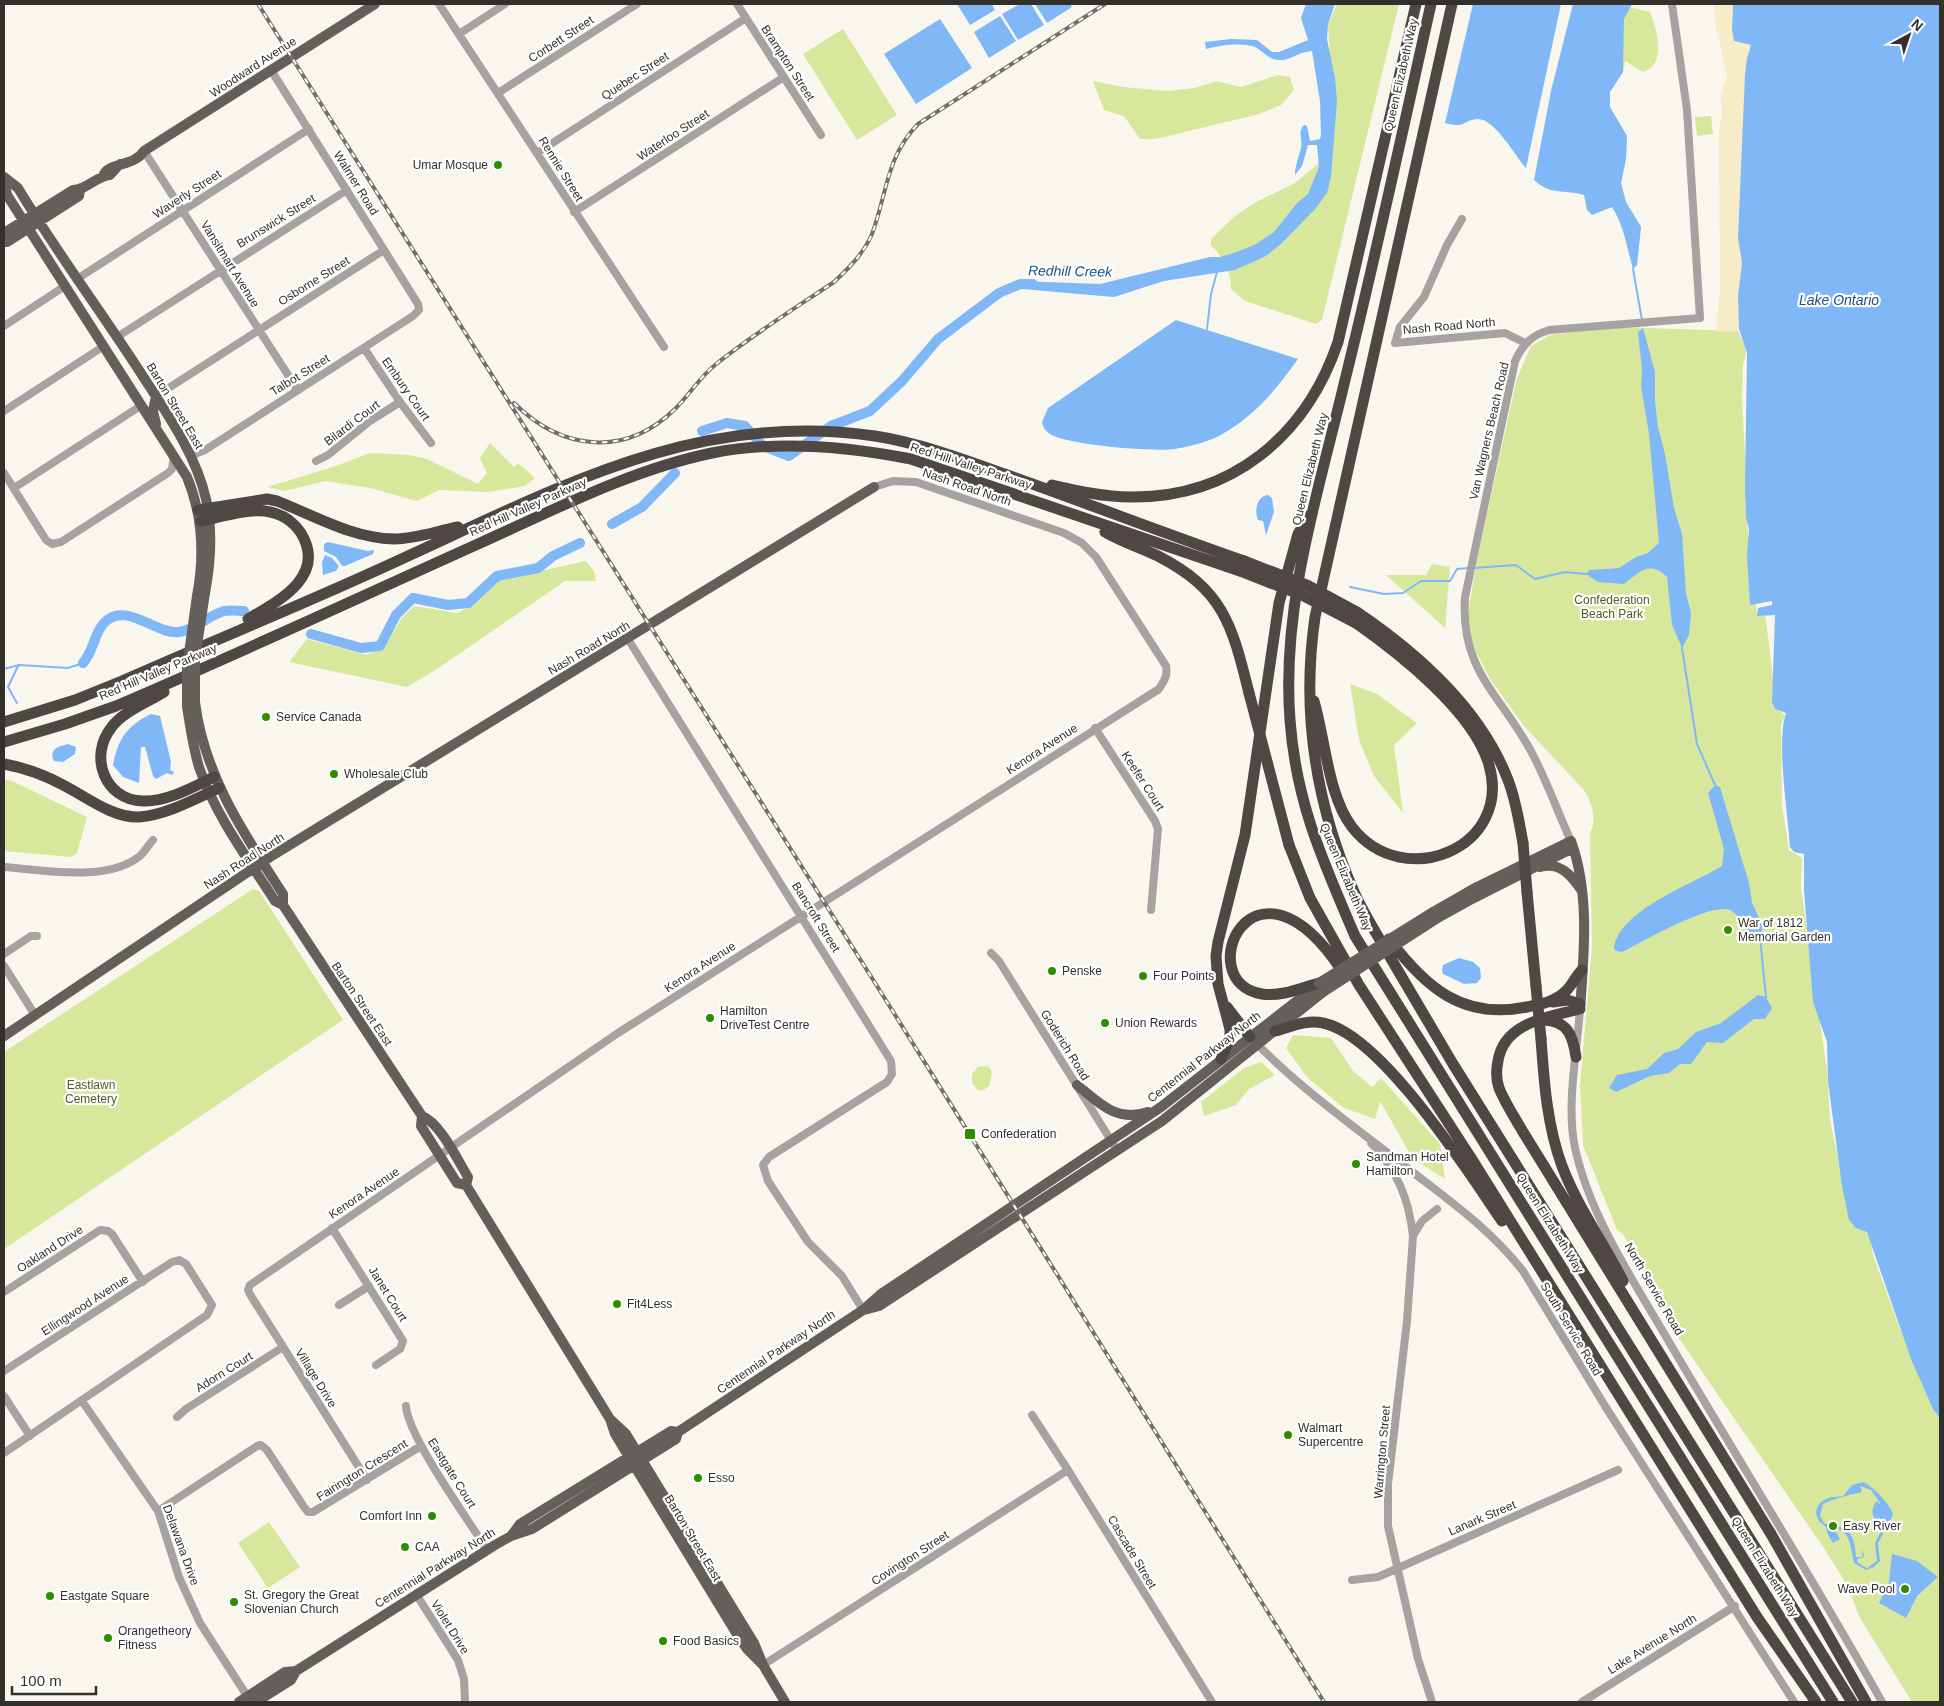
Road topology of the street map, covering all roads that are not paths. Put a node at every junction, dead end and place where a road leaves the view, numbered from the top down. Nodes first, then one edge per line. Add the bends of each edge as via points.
1 (376, 4) edge
2 (439, 4) edge
3 (505, 4) edge
4 (637, 4) edge
5 (737, 4) edge
6 (1416, 4) edge
7 (1431, 4) edge
8 (1672, 4) edge
9 (1452, 5) edge
10 (746, 18) junction
11 (458, 34) junction
12 (272, 70) junction
13 (784, 77) junction
14 (498, 93) junction
15 (309, 130) junction
16 (821, 135) dead end
17 (144, 151) junction
18 (537, 153) junction
19 (4, 177) edge
20 (4, 181) edge
21 (347, 190) junction
22 (183, 210) junction
23 (574, 212) junction
24 (37, 218) junction
25 (1462, 219) dead end
26 (26, 225) junction
27 (4, 234) edge
28 (4, 242) edge
29 (384, 250) junction
30 (221, 270) junction
31 (77, 279) junction
32 (65, 286) junction
33 (419, 310) joint
34 (4, 326) edge
35 (259, 330) junction
36 (117, 337) junction
37 (1525, 343) junction
38 (104, 346) junction
39 (664, 347) dead end
40 (364, 348) junction
41 (126, 380) junction
42 (297, 389) junction
43 (156, 396) junction
44 (400, 402) junction
45 (142, 405) junction
46 (4, 411) edge
47 (161, 438) junction
48 (431, 443) dead end
49 (190, 456) junction
50 (174, 457) junction
51 (316, 461) dead end
52 (4, 473) edge
53 (1018, 479) junction
54 (874, 487) joint
55 (14, 488) junction
56 (1315, 508) junction
57 (204, 515) junction
58 (1085, 519) junction
59 (468, 527) junction
60 (1242, 566) junction
61 (1356, 618) junction
62 (224, 636) junction
63 (628, 639) junction
64 (1167, 672) joint
65 (181, 678) junction
66 (1309, 685) junction
67 (4, 722) edge
68 (1095, 728) junction
69 (4, 742) edge
70 (4, 764) edge
71 (210, 779) junction
72 (215, 791) junction
73 (154, 840) dead end
74 (1572, 845) junction
75 (258, 865) junction
76 (4, 867) edge
77 (1532, 868) junction
78 (1583, 892) junction
79 (1355, 894) junction
80 (1151, 910) dead end
81 (802, 914) junction
82 (1435, 916) junction
83 (37, 936) dead end
84 (991, 953) dead end
85 (4, 954) edge
86 (4, 966) edge
87 (1582, 970) junction
88 (1359, 985) junction
89 (1321, 988) junction
90 (1222, 1000) junction
91 (1549, 1002) junction
92 (1580, 1006) junction
93 (35, 1015) junction
94 (1540, 1020) junction
95 (1271, 1027) junction
96 (4, 1036) edge
97 (1254, 1041) junction
98 (1576, 1057) junction
99 (1221, 1059) junction
100 (1077, 1085) junction
101 (1161, 1107) junction
102 (422, 1116) junction
103 (1357, 1128) junction
104 (1110, 1141) junction
105 (450, 1148) junction
106 (1117, 1150) junction
107 (440, 1155) junction
108 (466, 1185) junction
109 (1437, 1209) dead end
110 (332, 1228) junction
111 (1413, 1236) junction
112 (1527, 1248) junction
113 (143, 1282) junction
114 (369, 1286) junction
115 (248, 1288) joint
116 (4, 1292) edge
117 (1628, 1302) junction
118 (339, 1305) dead end
119 (863, 1310) junction
120 (283, 1347) junction
121 (376, 1365) dead end
122 (4, 1371) edge
123 (4, 1396) edge
124 (82, 1401) junction
125 (406, 1406) dead end
126 (1032, 1415) dead end
127 (177, 1417) dead end
128 (30, 1436) junction
129 (421, 1446) junction
130 (4, 1453) edge
131 (635, 1458) junction
132 (1068, 1470) junction
133 (1618, 1470) dead end
134 (367, 1480) junction
135 (158, 1510) junction
136 (488, 1550) junction
137 (1399, 1566) junction
138 (1352, 1580) dead end
139 (416, 1594) junction
140 (1734, 1606) junction
141 (763, 1665) junction
142 (248, 1701) edge
143 (465, 1702) edge
144 (785, 1702) edge
145 (1212, 1702) edge
146 (1432, 1702) edge
147 (1582, 1702) edge
148 (1794, 1702) edge
149 (1816, 1702) edge
150 (1833, 1702) edge
151 (1852, 1702) edge
152 (1866, 1702) edge
153 (1882, 1702) edge

1 - 12 main road, Woodward Avenue
2 - 11 street, Rennie Street
3 - 11 street
4 - 14 street, Corbett Street
5 - 10 street, Brampton Street
6 - 53 highway via 1338,342 1324,379 1303,414 1259,458 1227,477 1185,492 1155,496 1104,495
7 - 56 highway, Queen Elizabeth Way
8 - 37 street via 1687,110 1700,318 1550,330
9 - 66 highway, Queen Elizabeth Way via 1326,562 1311,643
10 - 13 street, Brampton Street
10 - 18 street, Quebec Street
11 - 14 street, Rennie Street
12 - 15 street, Walmer Road
12 - 17 main road, Woodward Avenue
13 - 16 street, Brampton Street
13 - 23 street, Waterloo Street
14 - 18 street, Rennie Street
15 - 21 street, Walmer Road
15 - 22 street, Waverly Street
17 - 22 street, Vansitmart Avenue
17 - 24 main road, Woodward Avenue via 118,167 111,166 103,176 80,190 73,190
18 - 23 street, Rennie Street
19 - 24 main road, Barton Street East via 18,188
20 - 26 main road, Barton Street East via 7,195
21 - 29 street, Walmer Road
21 - 30 street, Brunswick Street
22 - 30 street, Vansitmart Avenue
22 - 31 street, Waverly Street
23 - 39 street, Rennie Street
24 - 26 main road, Woodward Avenue
24 - 31 main road, Barton Street East
25 - 37 street, Nash Road North via 1424,298 1400,327 1395,343 1505,333
26 - 27 main road, Woodward Avenue
26 - 28 main road, Woodward Avenue
26 - 32 main road, Barton Street East
29 - 33 street, Walmer Road
29 - 35 street, Osborne Street
30 - 35 street, Vansitmart Avenue
30 - 36 street, Brunswick Street
31 - 36 main road, Barton Street East
32 - 34 street
32 - 38 main road, Barton Street East
33 - 40 street, Talbot Street
35 - 42 street, Vansitmart Avenue
35 - 43 street, Osborne Street
36 - 43 main road, Barton Street East
37 - 74 street, Van Wagners Beach Road via 1516,361 1471,564 1464,618 1465,637 1473,661 1534,757
38 - 41 main road, Barton Street East
38 - 46 street
40 - 42 street, Talbot Street
40 - 44 street, Embury Court
41 - 43 main road via 146,396
41 - 45 main road, Barton Street East
42 - 49 street, Talbot Street via 205,450
43 - 47 main road via 153,410
43 - 49 main road, Barton Street East
44 - 48 street, Embury Court
44 - 51 street, Bilardi Court
45 - 47 main road, Barton Street East
45 - 55 street
47 - 50 main road, Barton Street East
49 - 57 main road, Barton Street East via 199,477
50 - 55 street via 168,473 61,542 52,544 46,540
50 - 57 main road, Barton Street East
52 - 55 street
53 - 59 highway, Red Hill Valley Parkway via 877,436 819,431 752,432 695,442 618,463
53 - 60 highway
54 - 63 main road, Nash Road North
54 - 64 street, Nash Road North via 893,481 916,482 1064,533 1082,544 1096,557
56 - 90 highway via 1298,534 1279,603 1245,835 1216,956
56 - 150 highway, Queen Elizabeth Way via 1291,637 1290,720 1294,758 1313,838 1355,936
57 - 59 highway via 267,499 349,531 394,539
57 - 62 highway via 258,511 276,514 294,524 308,550 305,573 292,590
57 - 71 main road, Barton Street East, bridge via 201,594 186,668 195,750
58 - 60 highway
58 - 65 highway, Red Hill Valley Parkway via 911,459 874,452 816,446 714,453 647,470
58 - 88 highway, bridge via 1184,571 1208,591 1230,624 1289,845 1310,898
59 - 62 highway, Red Hill Valley Parkway
60 - 61 highway, bridge
61 - 66 highway via 1424,677 1480,744 1489,766 1492,787 1488,811 1474,833 1454,850 1428,859 1401,859 1368,844 1351,825 1340,803
61 - 117 highway, bridge via 1421,661 1456,697 1496,754 1508,780 1523,843 1545,1094 1555,1144 1562,1168 1623,1281
62 - 67 highway, Red Hill Valley Parkway via 75,700
63 - 75 main road, Nash Road North
63 - 81 street, Bancroft Street
64 - 68 street, Kenora Avenue via 1158,689
65 - 69 highway, Red Hill Valley Parkway via 108,709
65 - 71 highway via 111,728 100,752 101,768 118,792 141,801 168,796
66 - 79 highway, Queen Elizabeth Way via 1313,748 1320,787 1333,836
68 - 80 street, Keefer Court via 1158,829
68 - 81 street, Kenora Avenue via 892,860
70 - 72 highway via 30,769 114,812 132,816 161,812
71 - 72 main road, Barton Street East
72 - 75 main road, Barton Street East
73 - 76 street via 142,854 113,868 64,872
74 - 77 main road, Centennial Parkway North
74 - 78 main road, North Service Road
74 - 82 main road, Centennial Parkway North via 1480,885
75 - 93 main road, Nash Road North
75 - 102 main road, Barton Street East via 283,894 283,905
77 - 78 main road via 1555,865 1567,872
77 - 82 main road, Centennial Parkway North
78 - 87 main road, North Service Road
79 - 91 highway via 1368,903 1403,958 1428,982 1458,1002 1494,1011
79 - 151 highway, Queen Elizabeth Way via 1453,1064
81 - 105 street, Kenora Avenue via 618,1033
81 - 119 street, Bancroft Street via 892,1061 893,1068 882,1086 769,1157 763,1165 768,1181 808,1242 842,1276
82 - 89 main road, Centennial Parkway North, bridge
83 - 85 street via 31,936
84 - 100 street, Goderich Road
86 - 93 street
87 - 91 highway via 1566,991
87 - 92 main road, North Service Road
88 - 89 highway via 1344,974 1313,934 1288,917 1272,913 1258,915 1245,922 1236,934 1230,950 1232,968 1237,978 1252,991 1273,995
88 - 112 highway
89 - 95 main road, Centennial Parkway North
90 - 97 highway
90 - 99 highway via 1230,1038
91 - 92 highway via 1567,1000
92 - 94 highway
92 - 98 street, North Service Road
93 - 96 main road, Nash Road North
94 - 98 highway via 1559,1023 1569,1030
94 - 117 highway via 1519,1028 1506,1042 1498,1059 1500,1089 1522,1132
95 - 97 main road, Centennial Parkway North
95 - 112 highway via 1322,1023 1340,1029 1357,1041 1416,1101 1444,1136 1502,1222
97 - 99 main road, Centennial Parkway North
97 - 103 street, South Service Road via 1289,1075
97 - 106 main road, Centennial Parkway North via 1162,1121
98 - 153 street, North Service Road via 1573,1101 1575,1148 1589,1193 1606,1230
99 - 101 main road, Centennial Parkway North
100 - 101 main road via 1117,1115 1137,1115
100 - 104 street, Goderich Road
101 - 104 main road, Centennial Parkway North
102 - 105 main road, Barton Street East via 431,1120
102 - 107 main road, Barton Street East via 421,1126
103 - 111 street, Warrington Street via 1384,1156 1401,1183 1410,1211
103 - 140 street, South Service Road via 1477,1221 1518,1265
104 - 106 street, Goderich Road
104 - 119 main road, Centennial Parkway North via 881,1294
105 - 107 street, Kenora Avenue
105 - 108 main road, Barton Street East via 468,1177
106 - 119 main road, Centennial Parkway North via 879,1306
107 - 108 main road, Barton Street East via 457,1183
107 - 110 street, Kenora Avenue
108 - 131 main road, Barton Street East via 610,1419 626,1434
109 - 111 street via 1422,1220
110 - 114 street, Janet Court
110 - 115 street, Kenora Avenue
111 - 137 street, Warrington Street via 1407,1321 1388,1484 1388,1526
112 - 149 highway via 1747,1602
113 - 116 street, Oakland Drive via 112,1234 100,1230
113 - 122 street, Ellingwood Avenue
113 - 124 street, Ellingwood Avenue via 179,1260 186,1264 212,1305 207,1315
114 - 118 street
114 - 121 street, Janet Court via 403,1341 400,1349
115 - 120 street, Village Drive
117 - 152 highway via 1771,1534
119 - 131 main road, Centennial Parkway North via 678,1432 676,1439
120 - 127 street, Adorn Court
120 - 134 street, Village Drive
123 - 128 street
124 - 128 street
124 - 135 street, Delawana Drive
125 - 129 street, Eastgate Court
126 - 132 street, Cascade Street
128 - 130 street
129 - 134 street, Fairington Crescent
129 - 136 street, Eastgate Court
131 - 136 main road, Centennial Parkway North via 520,1524 511,1536
131 - 141 main road, Barton Street East via 754,1643
132 - 141 street, Covington Street
132 - 145 street, Cascade Street
133 - 137 street, Lanark Street
134 - 135 street, Fairington Crescent via 316,1512 308,1512 261,1445
135 - 142 street, Delawana Drive via 179,1577 200,1623
136 - 139 main road, Centennial Parkway North
137 - 138 street, Lanark Street via 1378,1576
137 - 146 street, Warrington Street via 1418,1659
139 - 142 main road, Centennial Parkway North via 296,1671 291,1680
139 - 143 street, Violet Drive via 458,1660 464,1679
140 - 147 street, Lake Avenue North
140 - 148 street, South Service Road
141 - 144 main road, Barton Street East

